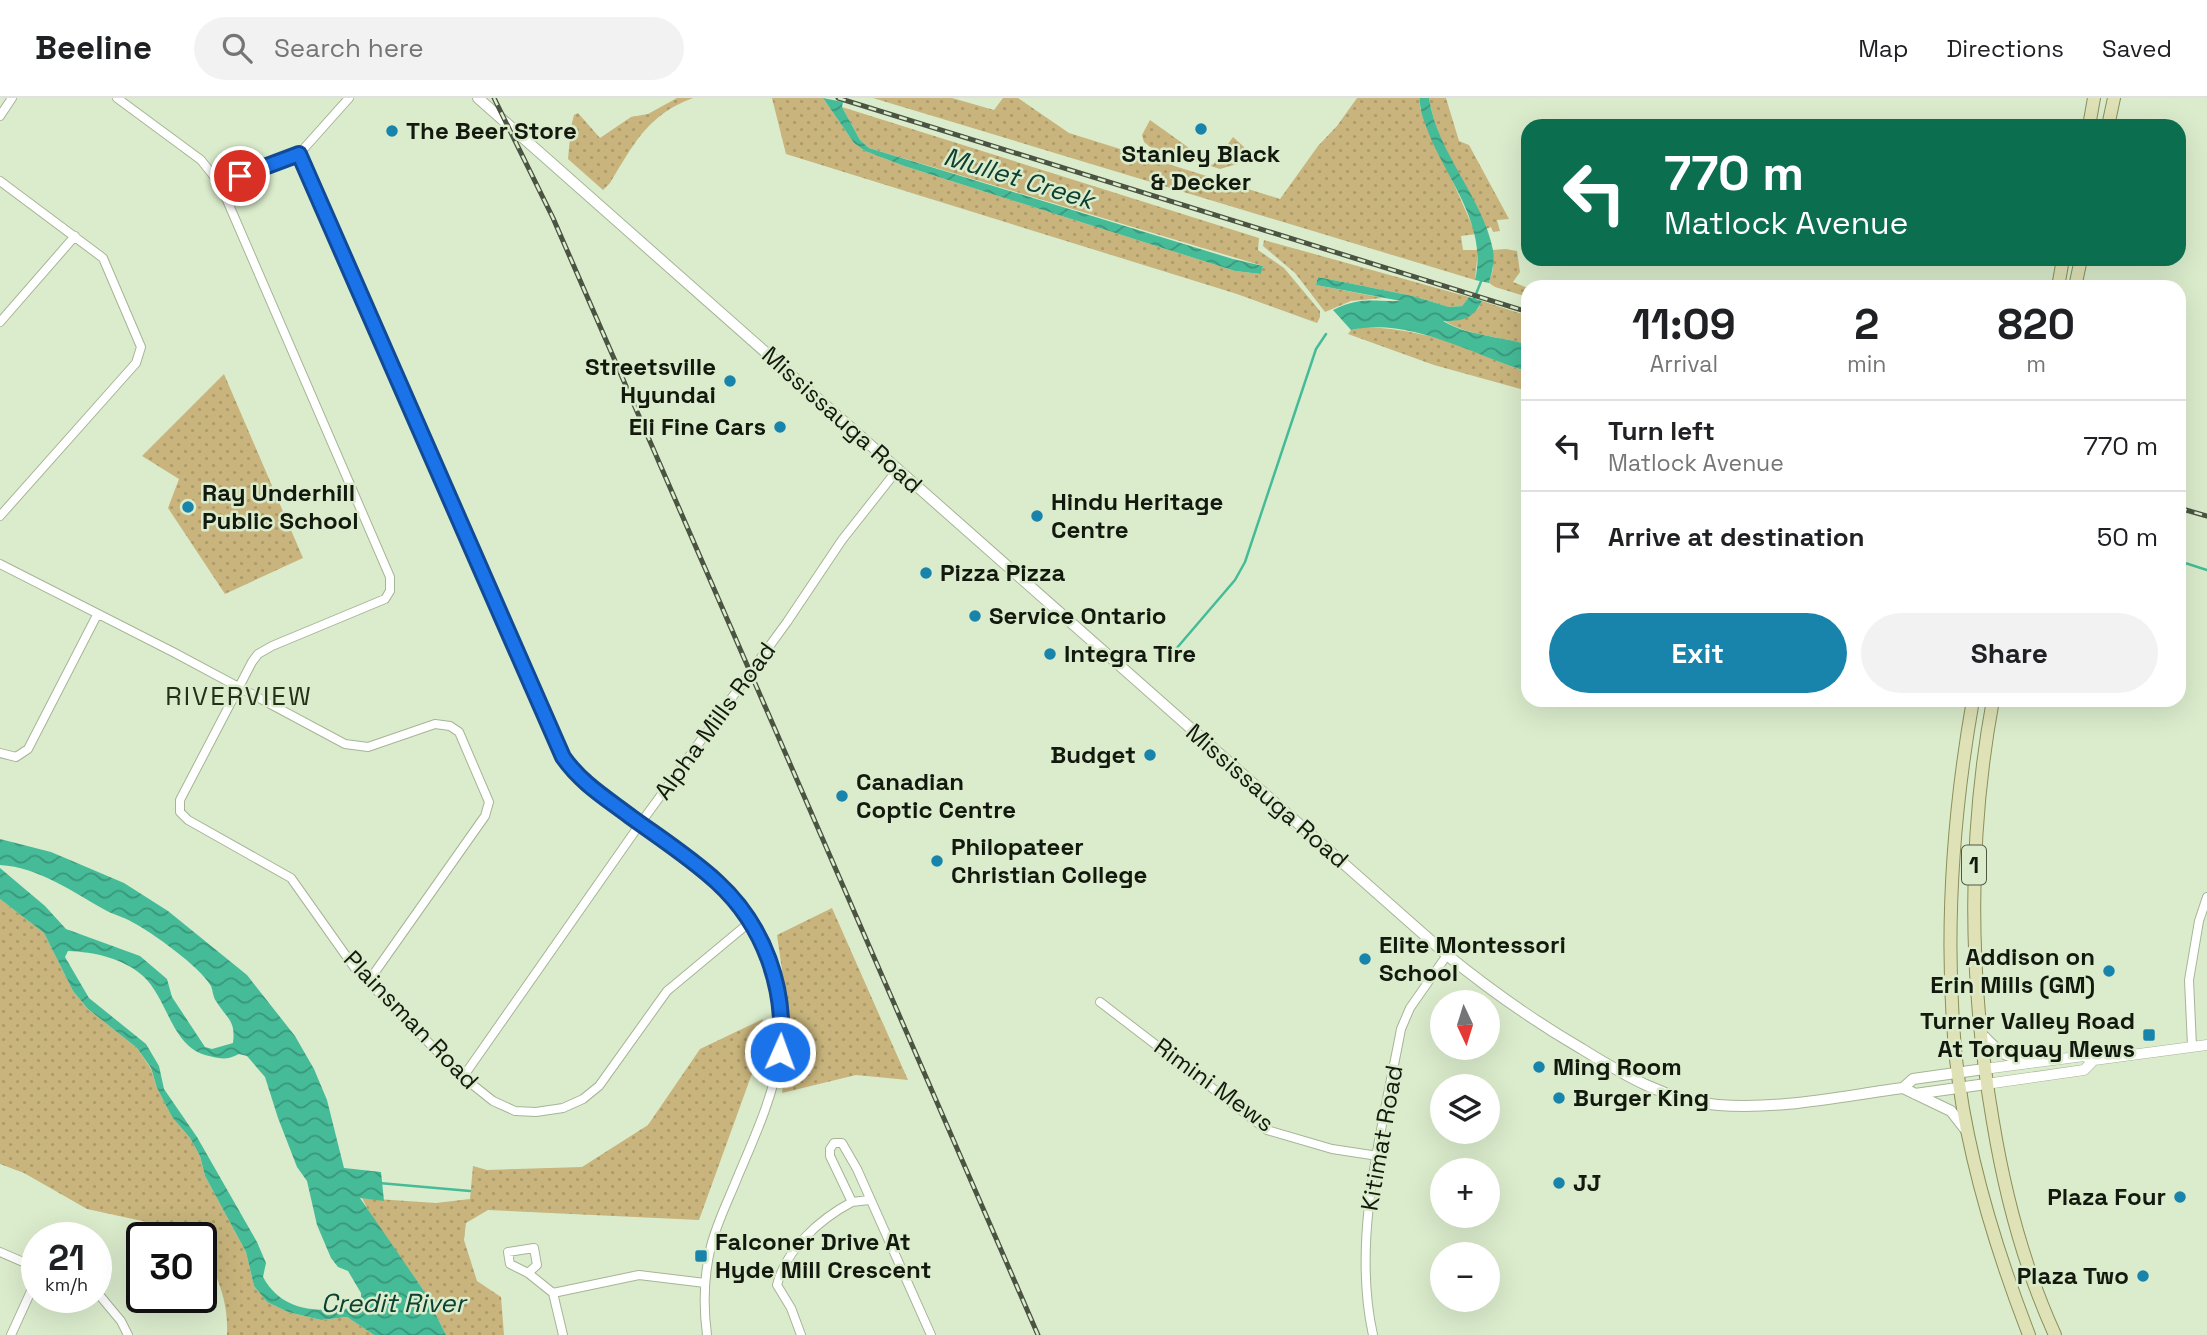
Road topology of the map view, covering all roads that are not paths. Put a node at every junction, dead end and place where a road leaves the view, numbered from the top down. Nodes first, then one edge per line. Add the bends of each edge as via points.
1 (12, 98) edge
2 (117, 98) edge
3 (349, 98) edge
4 (478, 98) edge
5 (2094, 98) edge
6 (2114, 98) edge
7 (0, 116) edge
8 (2090, 119) edge
9 (2110, 119) edge
10 (299, 154) junction
11 (0, 181) edge
12 (220, 184) junction
13 (75, 236) junction
14 (0, 322) edge
15 (898, 470) junction
16 (0, 516) edge
17 (0, 564) edge
18 (97, 615) junction
19 (237, 687) junction
20 (1972, 707) edge
21 (1992, 707) edge
22 (0, 753) edge
23 (640, 824) junction
24 (2207, 897) edge
25 (750, 922) junction
26 (1447, 955) junction
27 (368, 982) junction
28 (1100, 1002) dead end
29 (1980, 1031) junction
30 (2207, 1045) edge
31 (2192, 1046) junction
32 (2048, 1060) junction
33 (2094, 1060) junction
34 (1984, 1069) junction
35 (1958, 1072) junction
36 (463, 1077) junction
37 (1986, 1084) junction
38 (1960, 1087) junction
39 (1903, 1088) junction
40 (1914, 1094) junction
41 (1970, 1137) junction
42 (1378, 1156) junction
43 (869, 1200) junction
44 (852, 1202) junction
45 (0, 1252) edge
46 (21, 1261) edge
47 (528, 1273) dead end
48 (705, 1283) junction
49 (553, 1293) junction
50 (112, 1310) edge
51 (21, 1313) edge
52 (11, 1335) edge
53 (128, 1335) edge
54 (563, 1335) edge
55 (707, 1335) edge
56 (800, 1335) edge
57 (931, 1335) edge
58 (1373, 1335) edge
59 (2029, 1335) edge
60 (2054, 1335) edge

1 - 7 street
2 - 12 street via 201,160
3 - 10 street
4 - 15 main road, Mississauga Road
5 - 8 main road
6 - 9 main road
10 - 12 street
10 - 23 street via 563,757 581,780
11 - 13 street
12 - 19 street via 390,577 385,599 258,654
13 - 14 street
13 - 16 street via 106,262 140,341 141,354
15 - 23 street, Alpha Mills Road via 842,540
15 - 26 main road, Mississauga Road
17 - 18 street
18 - 19 street
18 - 22 street via 28,749 16,757
19 - 27 street, Plainsman Road via 180,800 180,812 291,878
19 - 27 street via 345,744 368,747 435,724 459,732 489,802 485,816
20 - 35 main road, 1 via 1950,902
21 - 29 main road, 1 via 1974,859 1974,964
23 - 25 street via 717,882
23 - 36 street, Alpha Mills Road
24 - 31 street via 2189,980
25 - 36 street, Plainsman Road via 667,992 599,1086 583,1099 563,1108 515,1111 493,1101
25 - 48 street via 763,944 778,992 779,1067 719,1222
26 - 39 main road, Mississauga Road via 1539,1023 1645,1086 1678,1097 1715,1105 1762,1106
26 - 42 street, Kitimat Road via 1401,1029
27 - 36 street, Plainsman Road
28 - 42 street, Rimini Mews via 1267,1130 1332,1149
29 - 32 main road via 2007,1057
29 - 34 main road, 1
30 - 31 street
31 - 33 street
32 - 33 street via 2084,1056
32 - 34 street
33 - 37 street via 2084,1070
34 - 35 main road, Mississauga Road
34 - 37 main road, 1
35 - 38 main road, 1
35 - 39 main road, Mississauga Road via 1913,1079
37 - 38 main road
37 - 60 main road, 1 via 2020,1246
38 - 40 main road
38 - 41 main road, 1
39 - 40 main road
40 - 41 main road via 1951,1111
41 - 59 main road, 1 via 2000,1254
42 - 58 street, Kitimat Road via 1367,1222 1366,1289
43 - 44 street
43 - 44 street via 848,1150 842,1143 834,1143 830,1156
43 - 57 street
44 - 56 street via 816,1226 781,1271 777,1285
45 - 46 street
47 - 49 street
48 - 49 street via 639,1275
48 - 55 street
49 - 54 street
50 - 53 street
51 - 52 street

